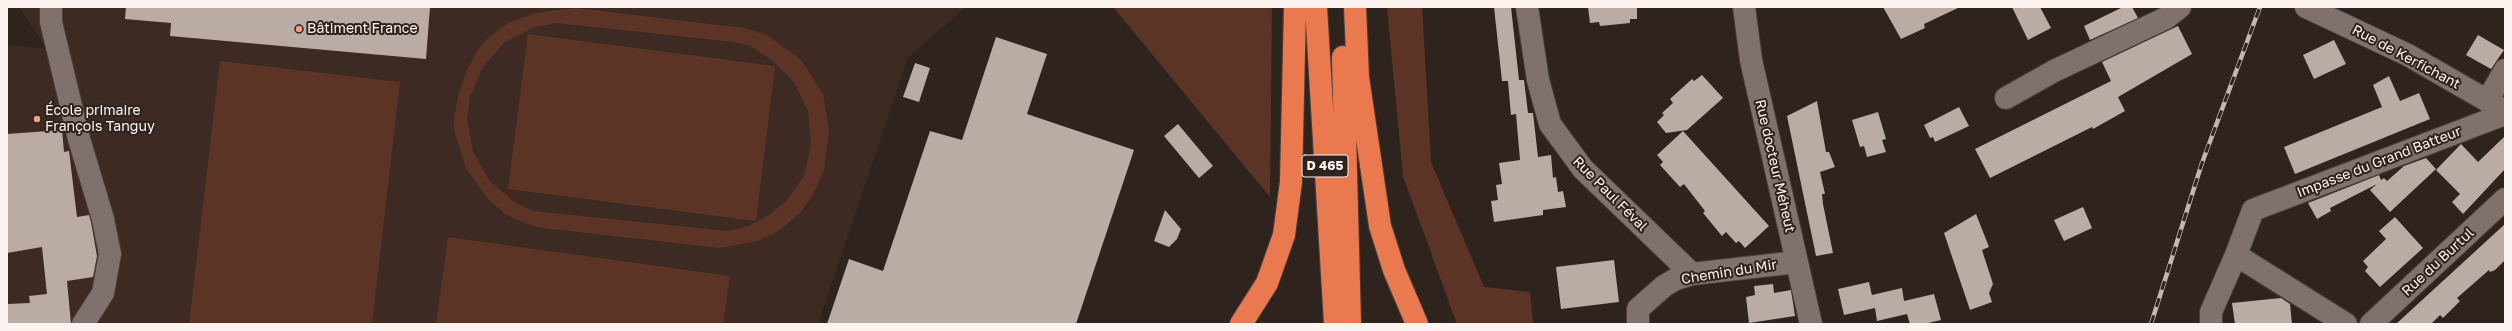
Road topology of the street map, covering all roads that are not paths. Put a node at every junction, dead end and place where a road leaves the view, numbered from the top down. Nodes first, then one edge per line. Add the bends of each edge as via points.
1 (51, 7) edge
2 (1295, 7) edge
3 (1316, 7) edge
4 (1341, 7) edge
5 (1355, 7) edge
6 (1527, 7) edge
7 (1744, 7) edge
8 (2180, 7) edge
9 (2306, 7) edge
10 (2505, 70) edge
11 (2006, 98) dead end
12 (2499, 109) edge
13 (2505, 200) edge
14 (2236, 255) junction
15 (1797, 262) junction
16 (1692, 274) junction
17 (83, 324) edge
18 (1241, 324) edge
19 (1335, 324) edge
20 (1350, 324) edge
21 (1417, 324) edge
22 (1638, 324) edge
23 (1811, 324) edge
24 (2210, 324) edge
25 (2346, 324) edge
26 (2371, 324) edge

1 - 17 street via 51,22 110,254 103,293
2 - 18 highway via 1292,175 1284,235 1267,283
3 - 19 highway, D 465
4 - 20 highway, D 465
5 - 21 highway via 1358,77 1380,226 1394,270
6 - 16 street, Rue Paul Féval via 1538,80 1550,124 1583,169
7 - 15 street, Rue docteur Méheut via 1751,60
8 - 11 street via 2166,18 2054,71
9 - 12 street, Rue de Kerfichant via 2408,55
10 - 12 street
12 - 14 street, Impasse du Grand Batteur via 2253,210
13 - 26 street, Rue du Burtul
14 - 24 street via 2211,312
14 - 25 street
15 - 16 street, Chemin du Mir
15 - 23 street, Rue docteur Méheut
16 - 22 street, Chemin du Mir via 1664,286 1638,309

